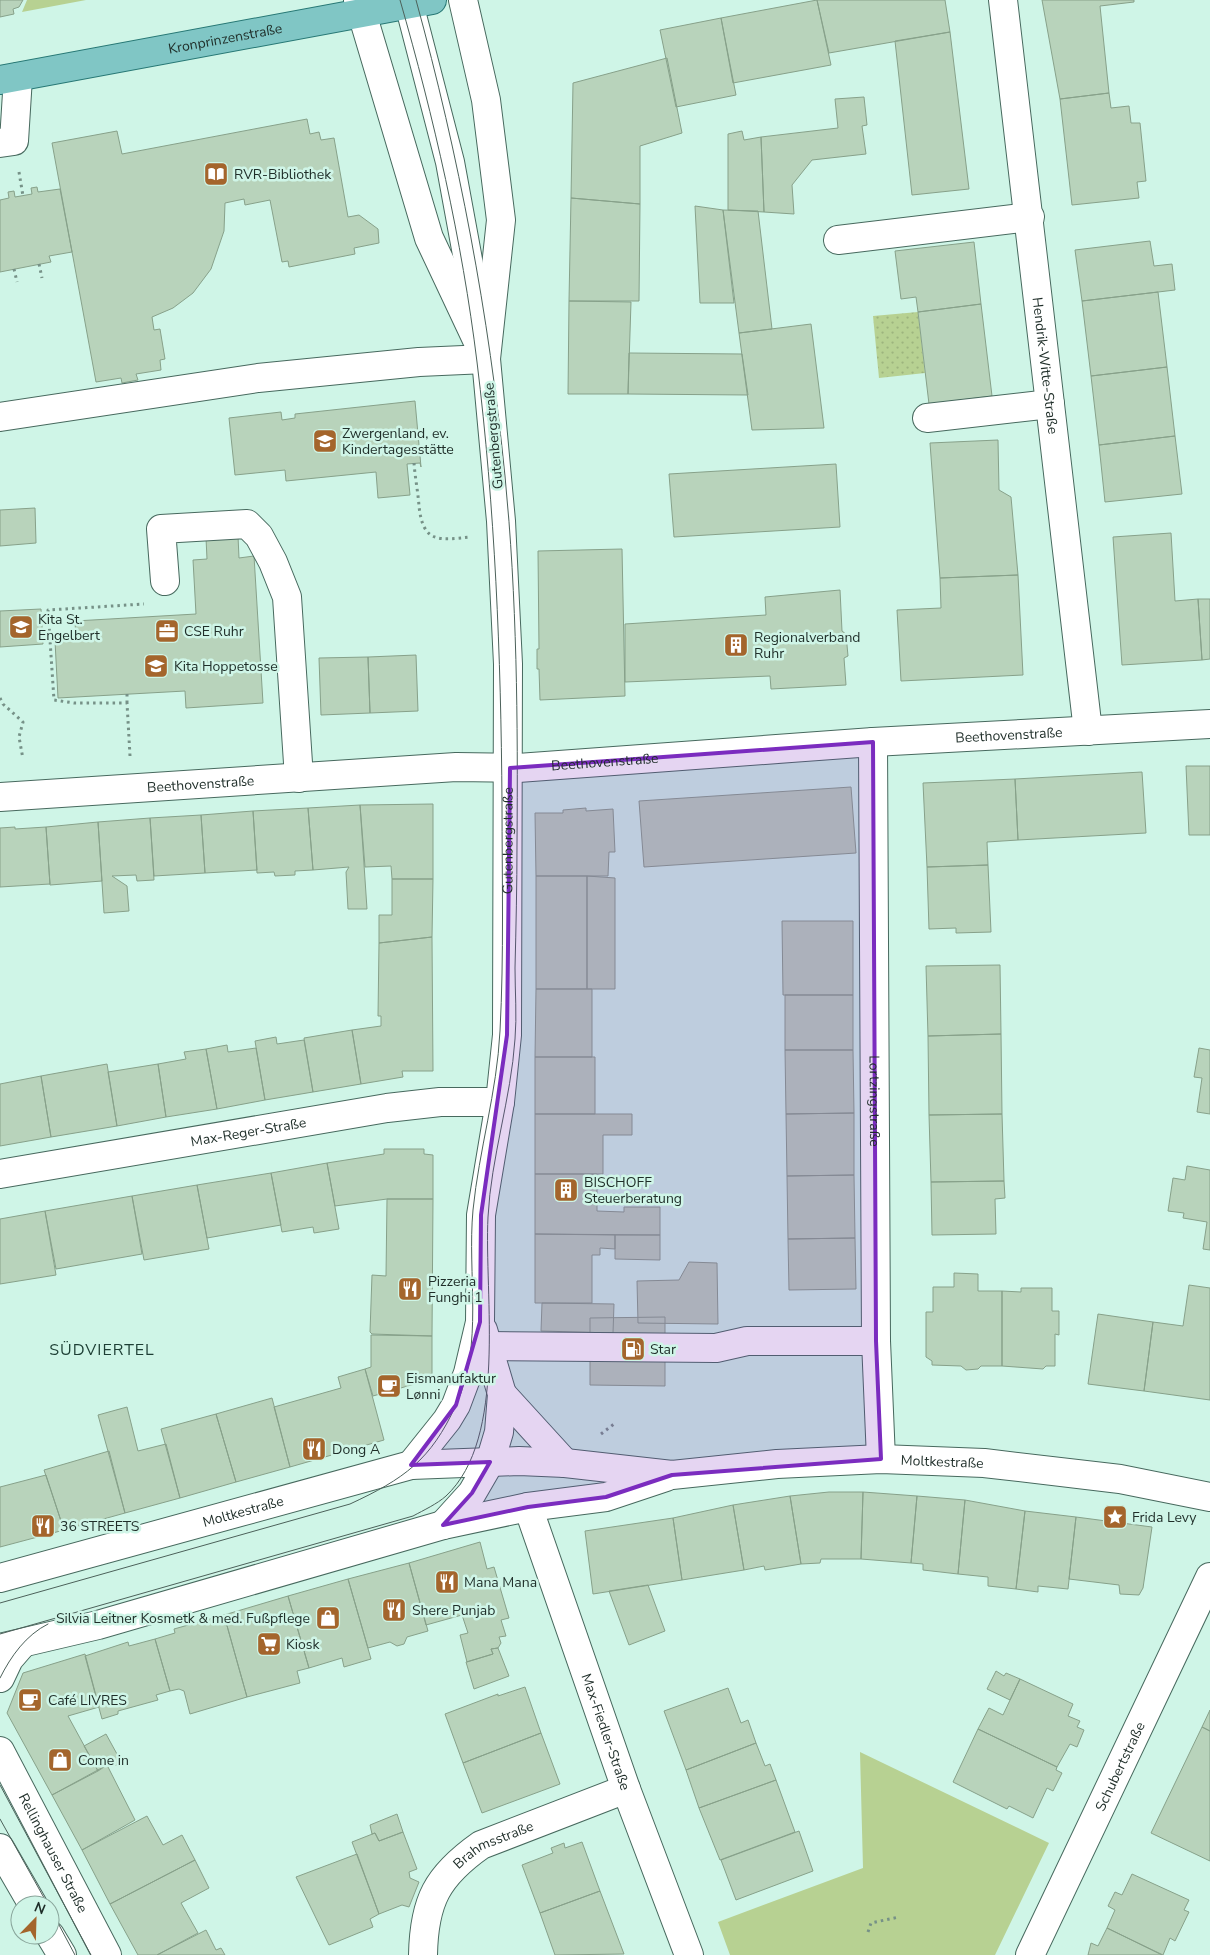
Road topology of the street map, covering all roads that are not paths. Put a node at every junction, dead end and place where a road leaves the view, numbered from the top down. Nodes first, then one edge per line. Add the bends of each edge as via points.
1 (463, 0) edge
2 (1003, 0) edge
3 (417, 2) edge
4 (360, 7) edge
5 (9, 79) edge
6 (0, 143) edge
7 (1030, 217) junction
8 (838, 240) dead end
9 (486, 359) junction
10 (1050, 404) junction
11 (0, 417) edge
12 (928, 418) dead end
13 (165, 580) road end
14 (1210, 724) edge
15 (1088, 731) junction
16 (873, 742) junction
17 (510, 768) junction
18 (299, 778) junction
19 (0, 797) edge
20 (500, 1102) junction
21 (0, 1174) edge
22 (484, 1334) junction
23 (876, 1341) junction
24 (502, 1394) junction
25 (881, 1459) junction
26 (490, 1462) junction
27 (565, 1463) junction
28 (411, 1465) junction
29 (672, 1475) junction
30 (1210, 1497) edge
31 (528, 1507) junction
32 (443, 1525) junction
33 (1210, 1577) edge
34 (0, 1578) edge
35 (11, 1646) edge
36 (0, 1678) edge
37 (0, 1751) edge
38 (626, 1789) junction
39 (0, 1848) edge
40 (27, 1895) edge
41 (107, 1955) edge
42 (423, 1955) edge
43 (689, 1955) edge
44 (1030, 1955) edge

1 - 9 street, Gutenbergstraße via 486,100 501,220
2 - 7 street, Hendrik-Witte-Straße
3 - 4 main road, Kronprinzenstraße
3 - 9 street
4 - 5 main road, Kronprinzenstraße
4 - 9 street, Gutenbergstraße via 429,238
5 - 6 street, Kronprinzenstraße via 14,141
7 - 8 street
7 - 10 street, Hendrik-Witte-Straße
9 - 11 street via 360,360
9 - 17 street, Gutenbergstraße via 506,596
10 - 12 street
10 - 15 street, Hendrik-Witte-Straße
13 - 18 street via 160,529 247,524 259,536 287,597
14 - 15 street, Beethovenstraße
15 - 16 street, Beethovenstraße
16 - 17 street, Beethovenstraße
16 - 23 street, Lortzingstraße
17 - 18 street, Beethovenstraße via 456,767
17 - 20 street, Gutenbergstraße via 507,1035
18 - 19 street, Beethovenstraße
20 - 21 street, Max-Reger-Straße via 440,1102 388,1108
20 - 22 street, Gutenbergstraße via 481,1215
22 - 23 street via 716,1348 747,1341
22 - 24 street, Gutenbergstraße
22 - 28 street, Gutenbergstraße via 456,1405
23 - 25 street, Lortzingstraße
24 - 26 street, Gutenbergstraße via 499,1432
24 - 27 street, Gutenbergstraße
25 - 29 street, Moltkestraße via 777,1464
25 - 30 street, Moltkestraße via 1004,1466 1120,1479
26 - 27 street, Moltkestraße
26 - 28 street, Moltkestraße
26 - 32 street via 472,1492
27 - 29 street, Moltkestraße
28 - 34 street, Moltkestraße
29 - 31 street, Moltkestraße via 606,1498
31 - 32 street, Moltkestraße
31 - 38 street, Max-Fiedler-Straße
32 - 35 street, Moltkestraße via 98,1626
33 - 44 street, Schubertstraße
35 - 36 street
37 - 41 street, Rellinghauser Straße
38 - 42 street, Brahmsstraße via 481,1845 466,1855 436,1889 424,1926
38 - 43 street, Max-Fiedler-Straße
39 - 40 street

